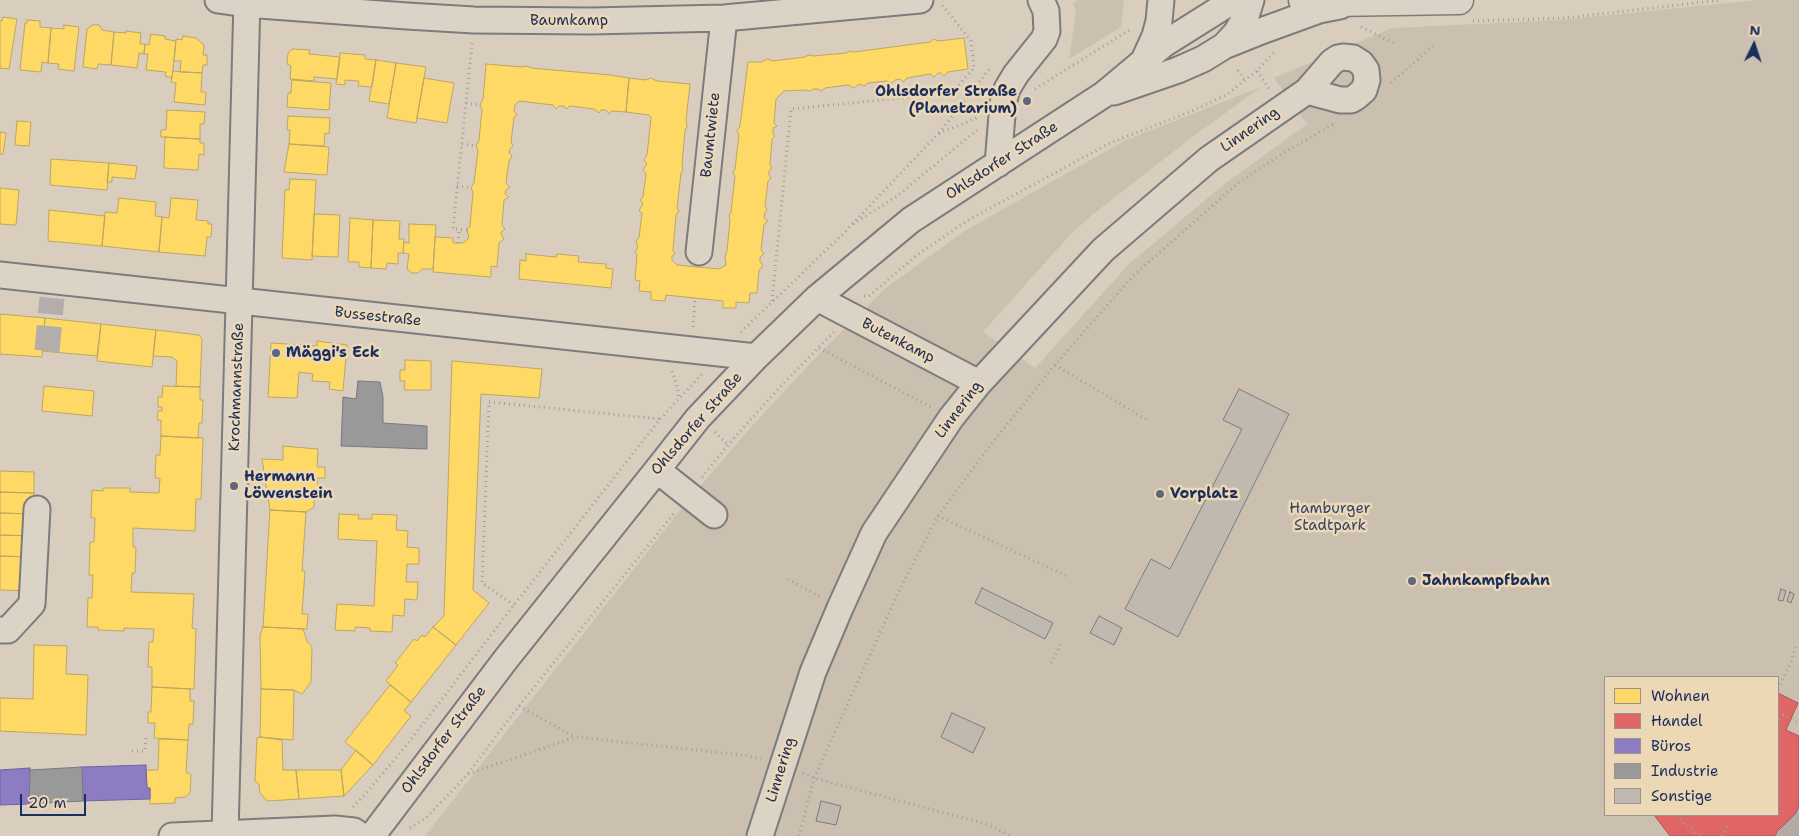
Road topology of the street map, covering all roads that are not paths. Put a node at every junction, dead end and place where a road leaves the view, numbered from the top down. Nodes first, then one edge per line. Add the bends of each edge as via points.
1 (218, 0) edge
2 (920, 0) edge
3 (1040, 0) edge
4 (1161, 0) edge
5 (1234, 0) edge
6 (1251, 0) edge
7 (1303, 0) edge
8 (247, 2) edge
9 (592, 11) edge
10 (1463, 11) edge
11 (724, 18) junction
12 (1364, 19) junction
13 (1224, 46) junction
14 (1144, 60) junction
15 (1307, 91) dead end
16 (1103, 95) junction
17 (998, 164) junction
18 (699, 252) dead end
19 (0, 275) edge
20 (817, 298) junction
21 (239, 302) junction
22 (756, 357) junction
23 (979, 383) junction
24 (657, 470) junction
25 (37, 509) dead end
26 (714, 515) dead end
27 (0, 630) edge
28 (225, 834) junction
29 (172, 836) edge
30 (361, 836) edge
31 (372, 836) edge
32 (760, 836) edge

1 - 8 street, Baumkamp
2 - 11 street, Baumkamp
3 - 17 street via 1046,11 1047,31 1008,89 1002,110
4 - 14 street via 1155,36
5 - 14 street, Ohlsdorfer Straße
6 - 13 street via 1236,34
7 - 12 main road
8 - 9 street, Baumkamp via 474,20
8 - 21 street, Krochmannstraße
9 - 11 street, Baumkamp
10 - 12 main road
11 - 18 street, Baumtwiete
12 - 13 street, Ohlsdorfer Straße via 1319,10
13 - 16 street, Ohlsdorfer Straße via 1178,70
14 - 16 street, Ohlsdorfer Straße
15 - 23 street, Linnering via 1209,159 1103,250
16 - 17 street, Ohlsdorfer Straße
17 - 20 street, Ohlsdorfer Straße via 911,220
19 - 21 street, Bussestraße via 52,290
20 - 22 street, Ohlsdorfer Straße
20 - 23 street, Butenkamp
21 - 22 street, Bussestraße via 699,359
21 - 28 street, Krochmannstraße
22 - 24 street, Ohlsdorfer Straße via 698,418
23 - 32 street, Linnering via 951,418 874,533 813,672
24 - 26 street
24 - 31 street, Ohlsdorfer Straße via 506,659
25 - 27 street via 32,604 8,630
28 - 29 street
28 - 30 street via 334,829

